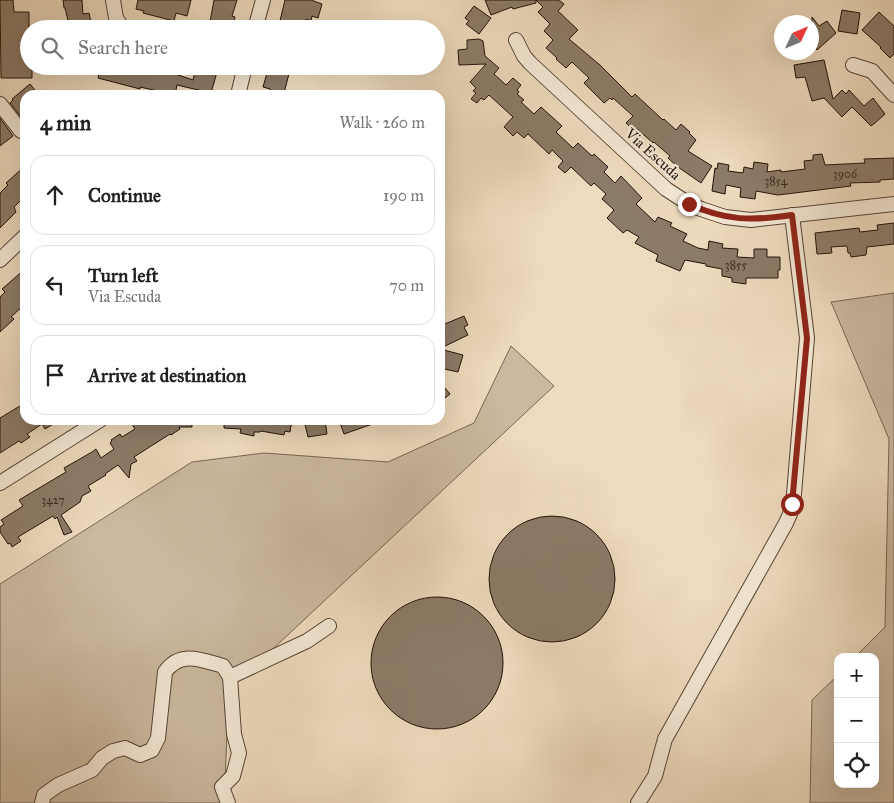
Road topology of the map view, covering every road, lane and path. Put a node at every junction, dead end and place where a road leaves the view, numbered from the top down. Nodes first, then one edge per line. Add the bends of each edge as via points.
1 (113, 0) edge
2 (263, 0) edge
3 (117, 20) edge
4 (257, 20) edge
5 (516, 40) dead end
6 (853, 66) dead end
7 (243, 75) edge
8 (239, 90) edge
9 (894, 95) edge
10 (0, 104) edge
11 (20, 130) edge
12 (894, 204) edge
13 (792, 215) junction
14 (20, 241) edge
15 (0, 260) edge
16 (92, 425) edge
17 (0, 483) edge
18 (329, 626) dead end
19 (230, 677) junction
20 (42, 803) edge
21 (228, 803) edge
22 (638, 803) edge

1 - 3 street
2 - 4 street
5 - 13 street, Via Escuda via 524,56 537,70 678,197 701,209 731,218 765,219
6 - 9 street via 872,71
7 - 8 street
10 - 11 street
12 - 13 street, Via Escuda
13 - 22 street via 807,338 790,514 665,739 655,776
14 - 15 street
16 - 17 street
18 - 19 street via 308,641
19 - 20 street via 223,666 198,659 177,660 165,672 158,738 152,750 140,755 125,748 114,751 102,758 92,770 44,795
19 - 21 street via 234,734 239,754 233,776 222,787

